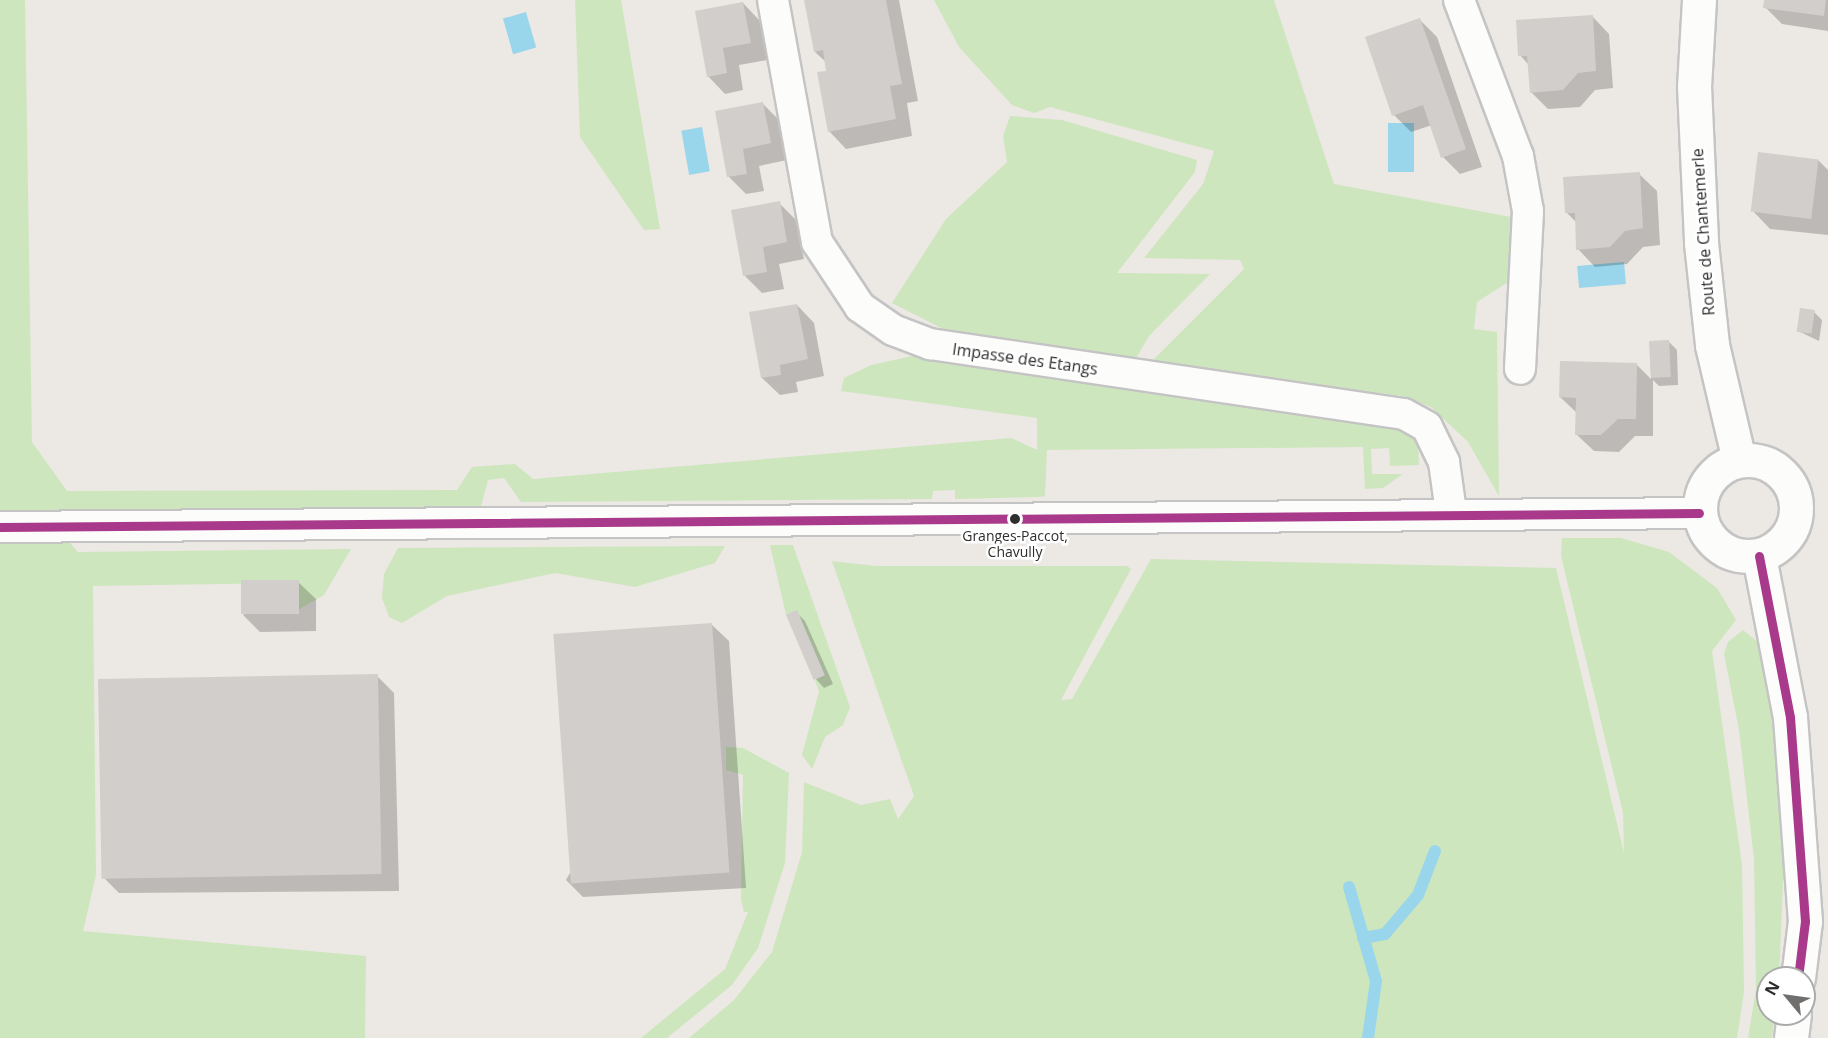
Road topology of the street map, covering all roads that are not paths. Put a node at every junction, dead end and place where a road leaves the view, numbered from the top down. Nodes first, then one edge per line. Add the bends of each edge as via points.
1 (773, 0) edge
2 (1459, 0) edge
3 (1698, 0) edge
4 (1520, 369) dead end
5 (1739, 460) junction
6 (1451, 512) junction
7 (1699, 513) junction
8 (0, 527) edge
9 (1759, 556) junction
10 (1799, 966) edge

1 - 6 street, Impasse des Etangs via 818,242 860,307 893,330 930,344 1404,414 1427,428 1444,462
2 - 4 street via 1518,156 1528,211
3 - 5 street, Route de Chantemerle via 1694,86 1701,243 1712,345
5 - 7 street via 1706,484
5 - 9 street via 1771,466 1784,476 1795,498 1794,523 1786,538
6 - 7 street
6 - 8 street
7 - 9 street via 1718,548 1745,557
9 - 10 street via 1790,717 1805,921

